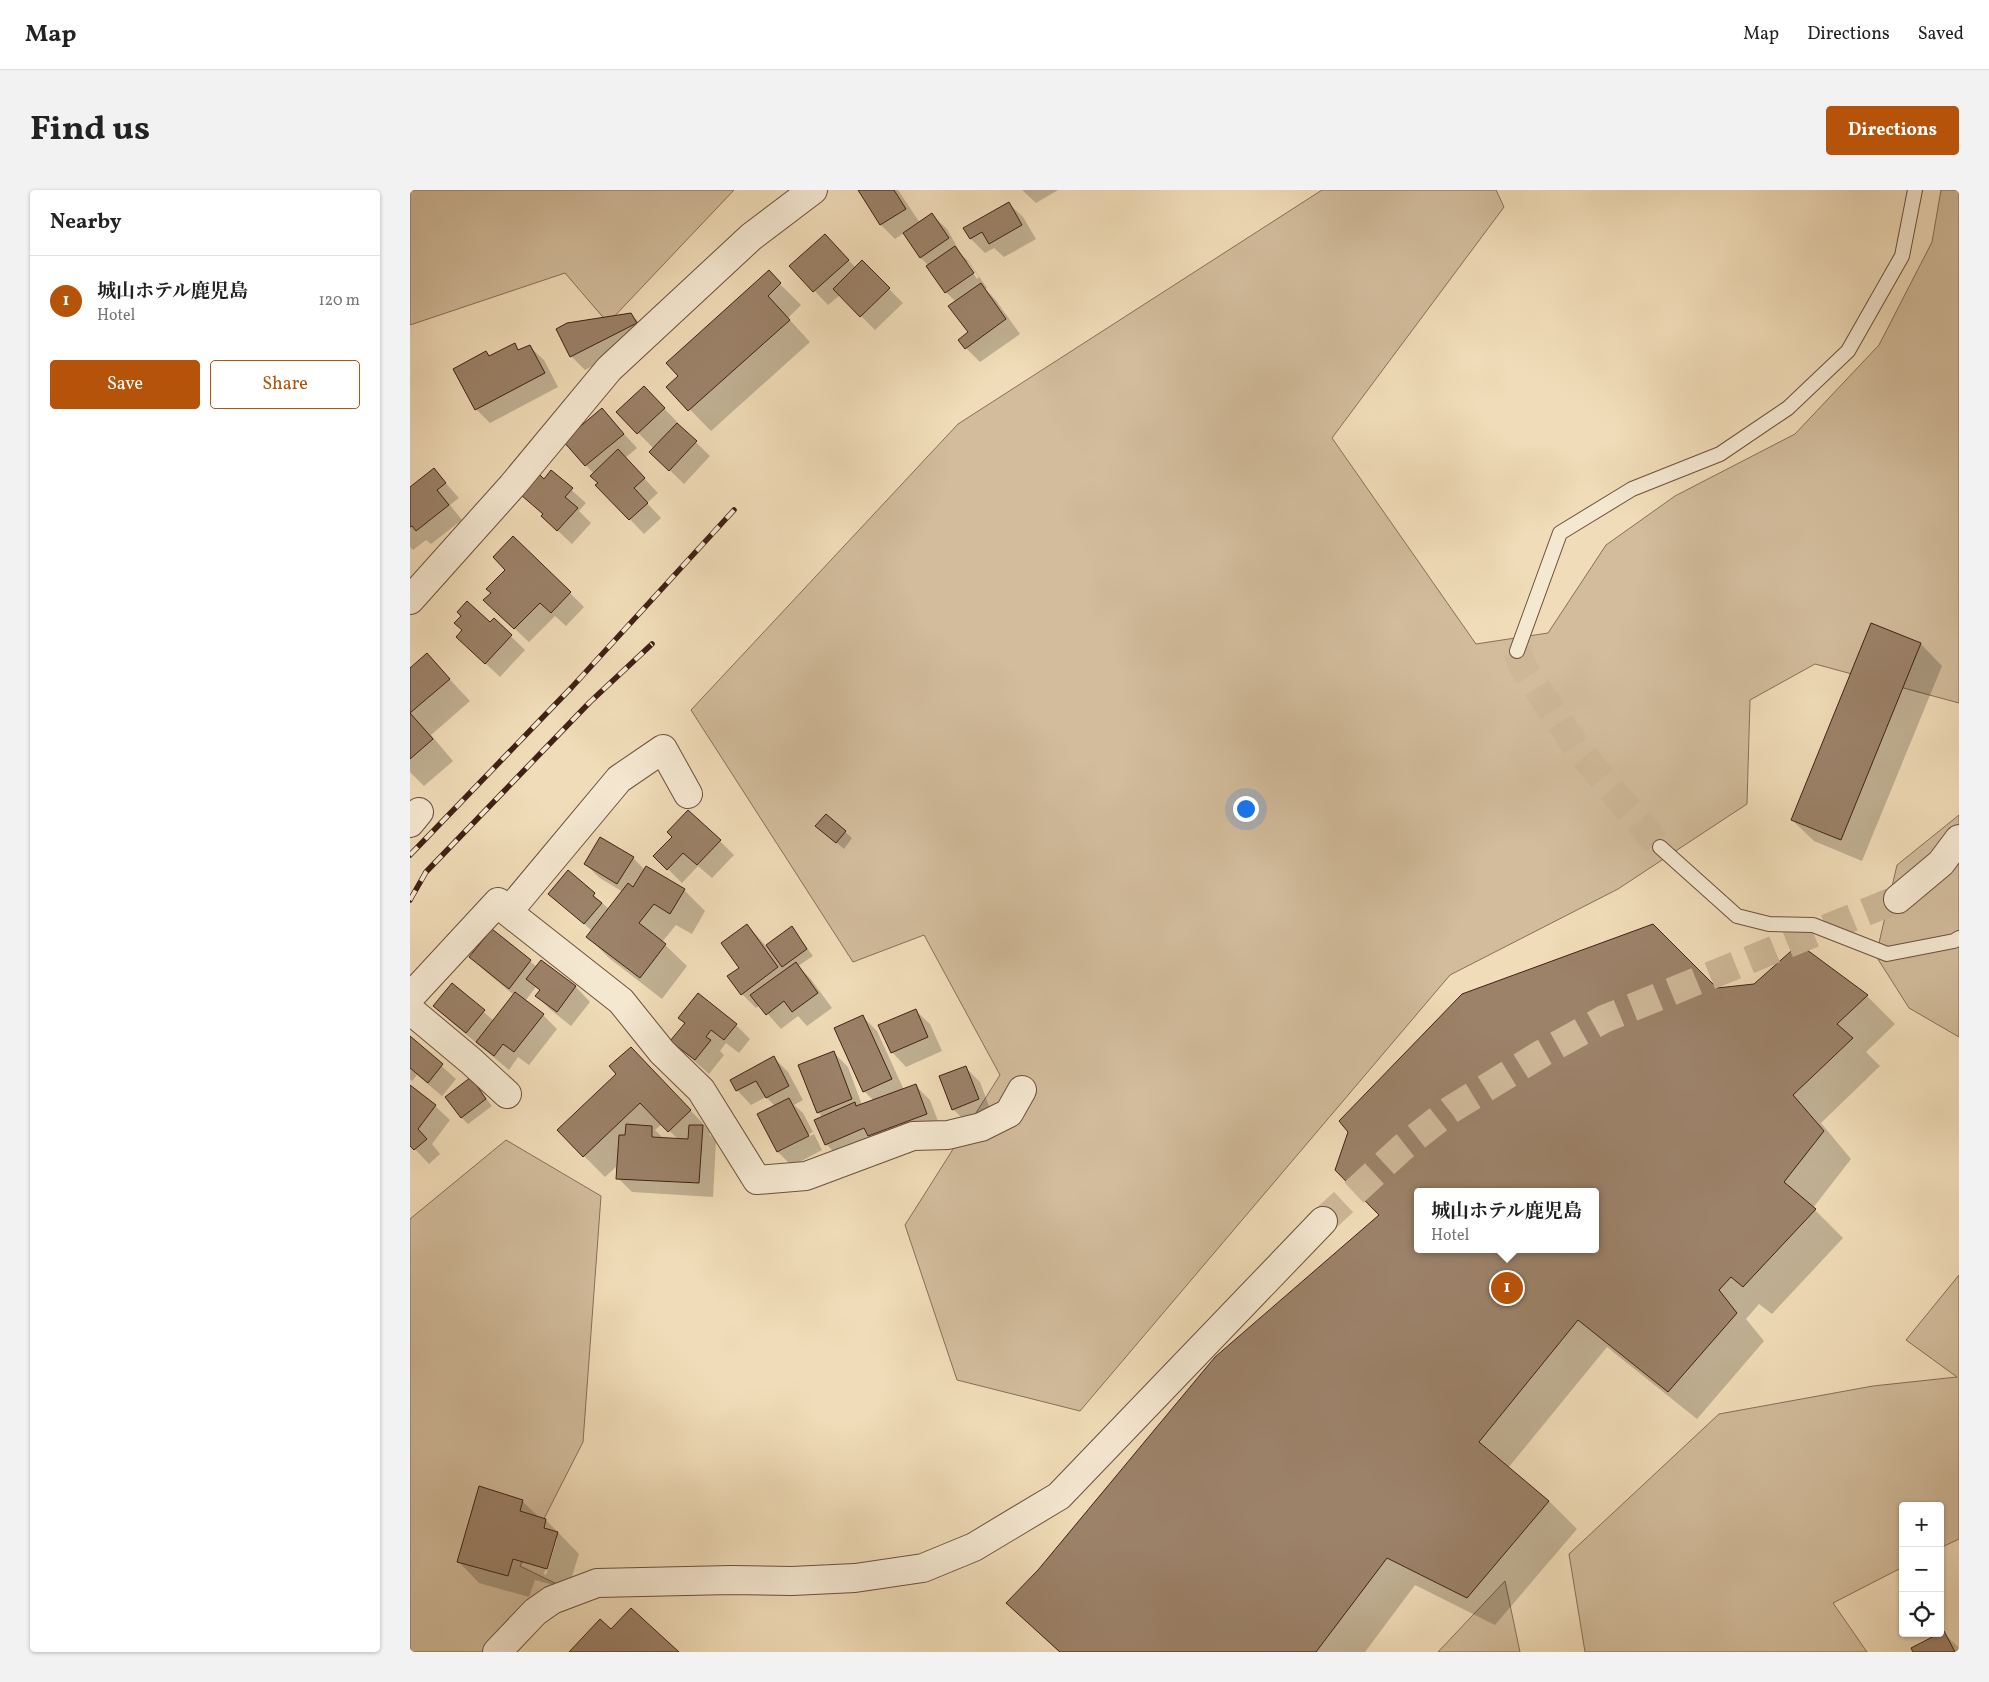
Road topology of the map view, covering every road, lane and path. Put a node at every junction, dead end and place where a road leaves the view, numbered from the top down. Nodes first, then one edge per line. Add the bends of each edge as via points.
1 (813, 190) edge
2 (1915, 190) edge
3 (410, 600) edge
4 (1517, 651) tunnel mouth
5 (688, 794) dead end
6 (1959, 840) edge
7 (1660, 847) tunnel mouth
8 (1898, 898) tunnel mouth
9 (508, 912) junction
10 (1959, 938) edge
11 (410, 997) edge
12 (410, 1010) edge
13 (1022, 1090) dead end
14 (507, 1094) dead end
15 (1323, 1220) tunnel mouth
16 (497, 1652) edge

1 - 3 street via 751,237 609,369 512,486
2 - 4 lane via 1902,256 1848,351 1788,408 1720,454 1632,489 1560,533
5 - 9 street via 663,749 646,758 619,779
6 - 8 street via 1941,863
7 - 10 lane via 1737,916 1769,924 1813,925 1887,954
9 - 11 street via 498,902
9 - 13 street via 622,1001 662,1052 702,1090 757,1180 806,1176 913,1136 948,1135 980,1126 1009,1113
12 - 14 street
15 - 16 street via 1059,1496 974,1547 923,1568 855,1578 597,1583 552,1600

